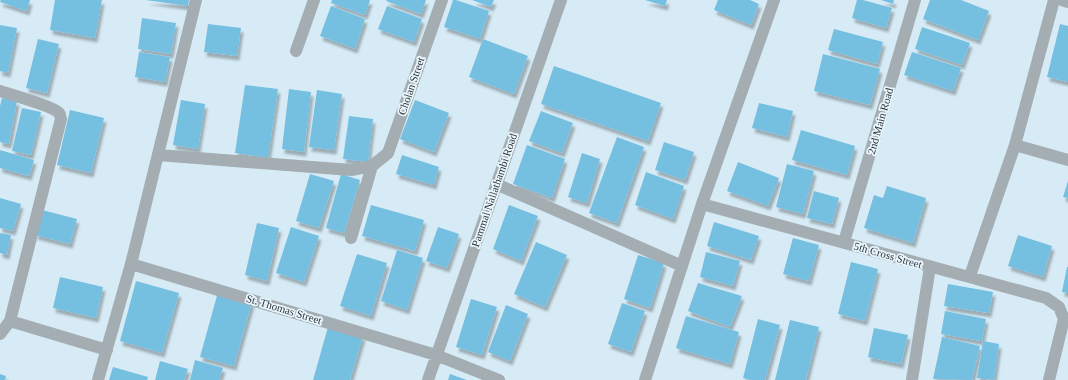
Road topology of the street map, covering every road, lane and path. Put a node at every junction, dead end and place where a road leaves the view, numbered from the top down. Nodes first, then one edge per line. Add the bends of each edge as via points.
1 (196, 0) edge
2 (314, 0) edge
3 (442, 0) edge
4 (561, 0) edge
5 (774, 0) edge
6 (915, 0) edge
7 (1054, 0) edge
8 (1062, 0) edge
9 (1068, 2) edge
10 (296, 51) dead end
11 (0, 91) edge
12 (1015, 145) junction
13 (158, 155) junction
14 (1068, 160) edge
15 (372, 166) junction
16 (496, 184) junction
17 (702, 204) junction
18 (351, 238) dead end
19 (844, 242) junction
20 (131, 264) junction
21 (682, 266) junction
22 (930, 267) junction
23 (970, 276) junction
24 (10, 321) junction
25 (0, 334) edge
26 (107, 350) junction
27 (436, 355) junction
28 (98, 380) edge
29 (428, 380) edge
30 (499, 380) edge
31 (644, 380) edge
32 (912, 380) edge
33 (1049, 380) edge

1 - 13 street
2 - 10 street
3 - 15 street, Cholan Street via 388,153
4 - 16 street, Pammal Nallathambi Road
5 - 17 street
6 - 19 street, 2nd Main Road
7 - 12 street
8 - 9 street
11 - 24 street via 58,112 61,119
12 - 14 street
12 - 23 street
13 - 15 street via 351,170
13 - 20 street
15 - 18 street
16 - 21 street
16 - 27 street, Pammal Nallathambi Road
17 - 19 street, 5th Cross Street
17 - 21 street
19 - 22 street, 5th Cross Street
20 - 26 street
20 - 27 street, St. Thomas Street
21 - 31 street
22 - 23 street, 5th Cross Street
22 - 32 street
23 - 33 street, 5th Cross Street via 1046,298 1058,307 1064,319
24 - 25 street
24 - 26 street
26 - 28 street
27 - 29 street, Pammal Nallathambi Road
27 - 30 street, St. Thomas Street

